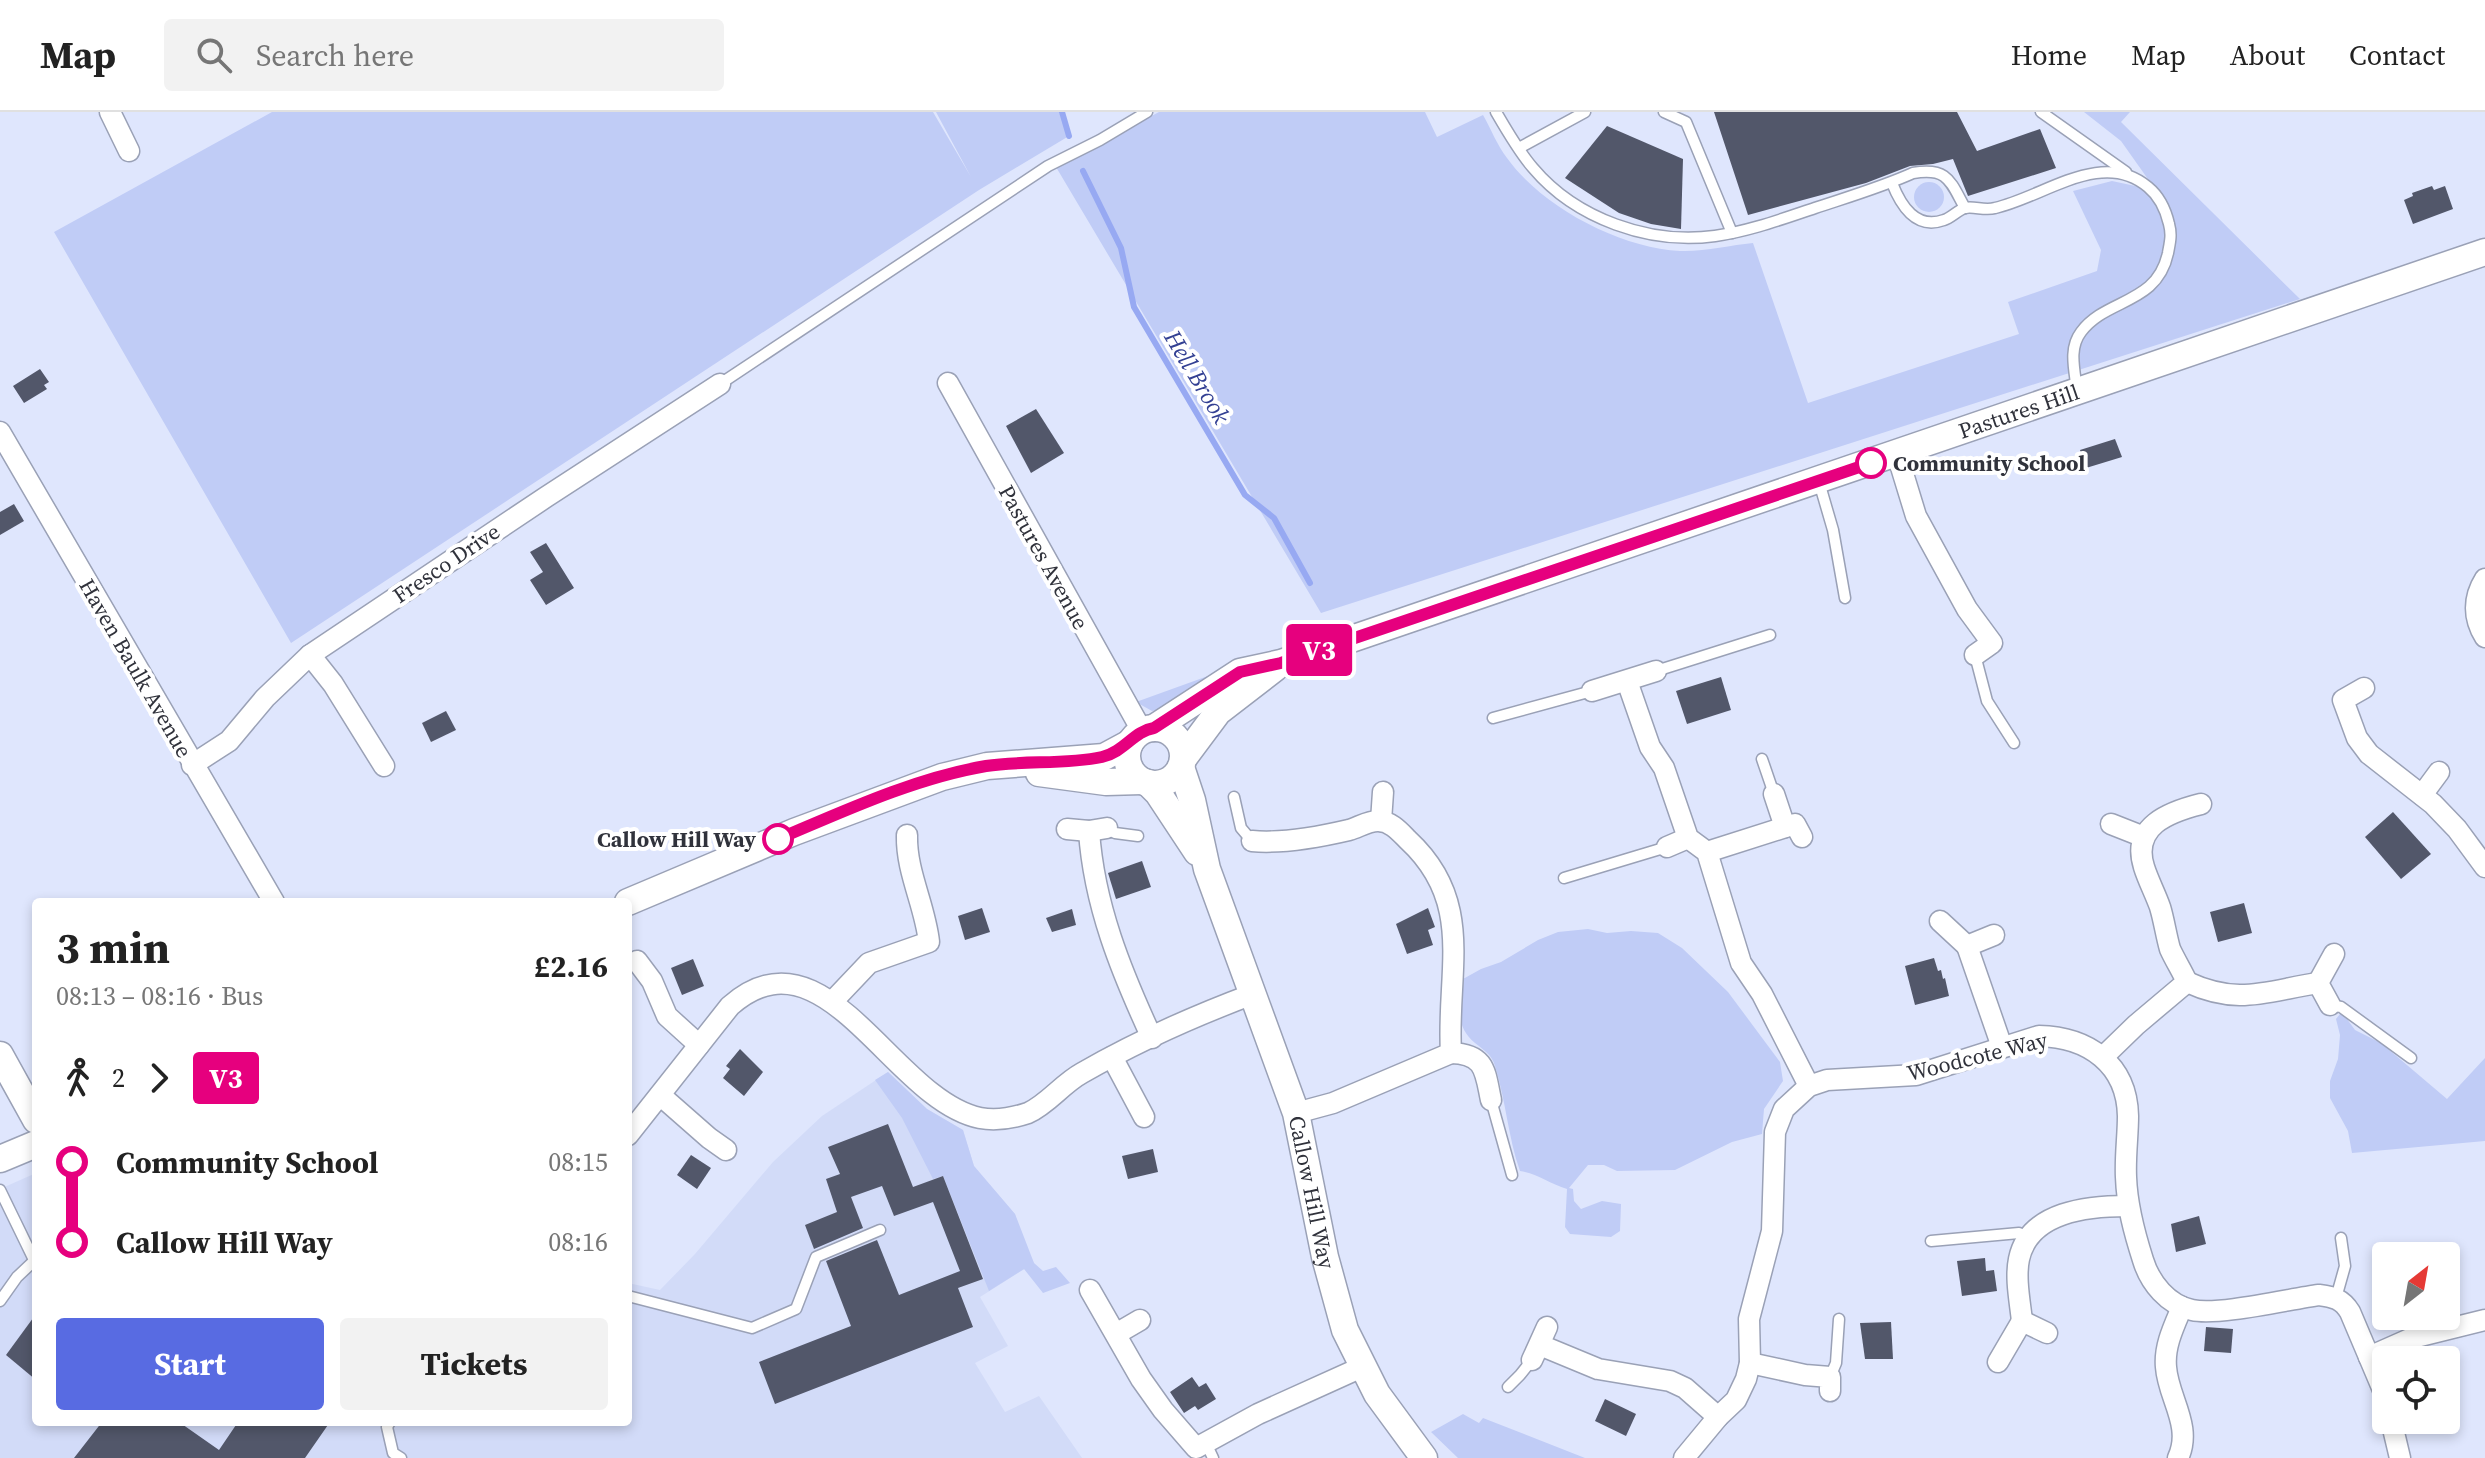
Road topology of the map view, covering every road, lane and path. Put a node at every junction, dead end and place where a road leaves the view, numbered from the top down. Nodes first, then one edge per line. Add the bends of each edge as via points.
1 (110, 112) edge
2 (1147, 112) edge
3 (1496, 112) edge
4 (1585, 112) edge
5 (1664, 112) edge
6 (2041, 112) edge
7 (1519, 148) junction
8 (129, 151) dead end
9 (2127, 173) junction
10 (1892, 183) junction
11 (1965, 208) junction
12 (1732, 233) junction
13 (2485, 252) edge
14 (948, 383) dead end
15 (720, 384) joint
16 (2077, 393) junction
17 (0, 432) edge
18 (1897, 454) junction
19 (1818, 480) junction
20 (2485, 579) edge
21 (1845, 598) dead end
22 (1770, 635) dead end
23 (2485, 637) edge
24 (310, 655) junction
25 (1975, 655) joint
26 (1281, 663) junction
27 (1656, 671) joint
28 (1627, 681) junction
29 (2364, 688) dead end
30 (1592, 691) joint
31 (1493, 718) dead end
32 (1142, 734) junction
33 (2014, 743) dead end
34 (1762, 759) dead end
35 (1182, 763) junction
36 (192, 765) junction
37 (384, 766) dead end
38 (987, 766) junction
39 (2439, 772) dead end
40 (1145, 782) junction
41 (1383, 792) dead end
42 (1774, 794) joint
43 (2422, 795) junction
44 (1234, 797) dead end
45 (2201, 804) dead end
46 (1381, 821) junction
47 (2111, 824) dead end
48 (1059, 826) dead end
49 (1098, 829) junction
50 (907, 835) dead end
51 (1138, 836) dead end
52 (2144, 837) junction
53 (1688, 838) junction
54 (1252, 841) joint
55 (1667, 847) joint
56 (1707, 852) junction
57 (2485, 867) edge
58 (1207, 869) junction
59 (1564, 878) dead end
60 (272, 898) edge
61 (632, 900) edge
62 (1940, 921) dead end
63 (1994, 935) dead end
64 (1967, 946) junction
65 (2334, 954) dead end
66 (637, 961) dead end
67 (2187, 982) junction
68 (2318, 983) junction
69 (1253, 994) junction
70 (832, 1002) junction
71 (2330, 1005) joint
72 (1152, 1038) junction
73 (699, 1045) junction
74 (2002, 1047) junction
75 (1451, 1053) junction
76 (0, 1055) edge
77 (2104, 1056) junction
78 (1112, 1057) junction
79 (2411, 1058) dead end
80 (1809, 1086) junction
81 (660, 1095) junction
82 (1491, 1100) joint
83 (32, 1113) edge
84 (1296, 1113) junction
85 (1144, 1117) dead end
86 (632, 1130) edge
87 (32, 1146) edge
88 (726, 1150) dead end
89 (0, 1159) edge
90 (1512, 1175) dead end
91 (0, 1190) edge
92 (2128, 1206) junction
93 (880, 1230) dead end
94 (2341, 1238) dead end
95 (2028, 1239) junction
96 (1931, 1241) dead end
97 (32, 1256) edge
98 (32, 1264) edge
99 (1090, 1290) dead end
100 (632, 1297) edge
101 (2336, 1298) junction
102 (0, 1301) edge
103 (2182, 1307) junction
104 (1839, 1319) dead end
105 (1140, 1320) dead end
106 (2485, 1320) edge
107 (2022, 1321) junction
108 (2047, 1333) dead end
109 (1116, 1334) junction
110 (1540, 1344) joint
111 (2369, 1357) junction
112 (1998, 1362) dead end
113 (1750, 1363) junction
114 (2372, 1364) edge
115 (1362, 1367) junction
116 (1830, 1384) joint
117 (1508, 1387) dead end
118 (1718, 1417) junction
119 (388, 1426) edge
120 (2394, 1434) edge
121 (1210, 1450) edge
122 (1695, 1454) edge
123 (401, 1458) edge
124 (1424, 1458) edge
125 (2178, 1458) edge
126 (2400, 1458) edge

1 - 8 street
2 - 15 lane via 1048,166
3 - 7 lane
4 - 7 lane
5 - 12 lane via 1686,122
6 - 9 lane
7 - 12 lane via 1557,192 1615,225 1685,238
9 - 11 lane via 2099,171 1995,208
9 - 16 lane via 2150,188 2166,211 2172,235 2166,263 2151,286 2081,331 2073,348
10 - 11 lane via 1913,173 1941,173 1950,179
10 - 11 lane via 1901,204 1925,223 1942,221
10 - 12 lane
13 - 16 street, Pastures Hill
14 - 32 street, Pastures Avenue
15 - 24 street, Fresco Drive
16 - 18 street, Pastures Hill
17 - 36 street, Haven Baulk Avenue
18 - 19 street, Pastures Hill
18 - 25 street via 1916,516 1992,643
19 - 21 lane
19 - 26 street, Pastures Hill
20 - 23 street via 2475,616
22 - 27 lane
24 - 36 street, Fresco Drive via 229,741
24 - 37 street
25 - 33 lane via 1987,701
26 - 32 street, Pastures Hill via 1240,672
26 - 35 street, Pastures Hill via 1218,712
27 - 28 street
28 - 30 street
28 - 53 street
29 - 43 street via 2343,700 2357,738 2369,754
30 - 31 lane
32 - 35 street via 1164,729 1178,740
32 - 38 street, Pastures Hill via 1104,757
32 - 40 street via 1127,756 1131,769
34 - 42 lane
35 - 40 street via 1166,781
35 - 58 street, Callow Hill Way
36 - 60 street, Haven Baulk Avenue
38 - 40 street
38 - 61 street via 889,795
39 - 43 street
40 - 58 street, Callow Hill Way via 1171,811
41 - 46 street
42 - 56 street via 1794,832
43 - 57 street
44 - 54 lane via 1241,828
45 - 52 street via 2155,822
46 - 54 street via 1271,843
46 - 75 street via 1419,851 1448,896 1454,927
47 - 52 street
48 - 49 street
49 - 51 lane
49 - 72 street via 1100,903 1123,977
50 - 70 street via 906,855 929,942 869,963
52 - 67 street via 2143,866
53 - 55 street
53 - 56 street
55 - 59 lane
56 - 80 street via 1741,963
58 - 69 street, Callow Hill Way
62 - 64 street
63 - 64 street
64 - 74 street
65 - 68 street
66 - 73 street via 667,1016
67 - 68 street via 2240,997
67 - 77 street
68 - 71 street
69 - 72 street
69 - 84 street, Callow Hill Way
70 - 73 street via 789,982 756,987 730,1006
70 - 78 street via 935,1098 982,1118 1029,1112 1066,1082
71 - 79 lane via 2341,1007
72 - 78 street
73 - 81 street
74 - 77 street, Woodcote Way via 2039,1036 2056,1037
74 - 80 street, Woodcote Way via 1916,1075 1827,1080
75 - 82 street via 1471,1056 1484,1068
75 - 84 street via 1333,1103
76 - 83 street
77 - 92 street via 2127,1101
78 - 85 street
80 - 113 street via 1784,1109 1775,1132 1772,1231 1749,1319
81 - 86 street
81 - 88 street
82 - 90 lane
84 - 115 street, Callow Hill Way via 1330,1279
87 - 89 street
91 - 97 lane
92 - 95 street via 2084,1208 2043,1224
92 - 103 street via 2146,1270
93 - 100 lane via 816,1257 796,1309 752,1328
94 - 101 lane via 2345,1266
95 - 96 lane via 2019,1233
95 - 107 street via 2019,1256
98 - 102 lane
99 - 109 street
101 - 103 street via 2319,1295 2210,1312
101 - 111 street via 2345,1303
103 - 125 street via 2166,1358 2182,1426
104 - 116 lane
105 - 109 street
106 - 111 street via 2412,1338
107 - 108 street
107 - 112 street
109 - 121 street via 1163,1410 1196,1448
110 - 117 lane
110 - 118 street via 1598,1369 1670,1381
111 - 114 street
113 - 116 street
113 - 118 street via 1743,1389
115 - 121 street via 1258,1414
115 - 124 street, Callow Hill Way
118 - 122 street
119 - 123 lane via 393,1453
120 - 126 street

